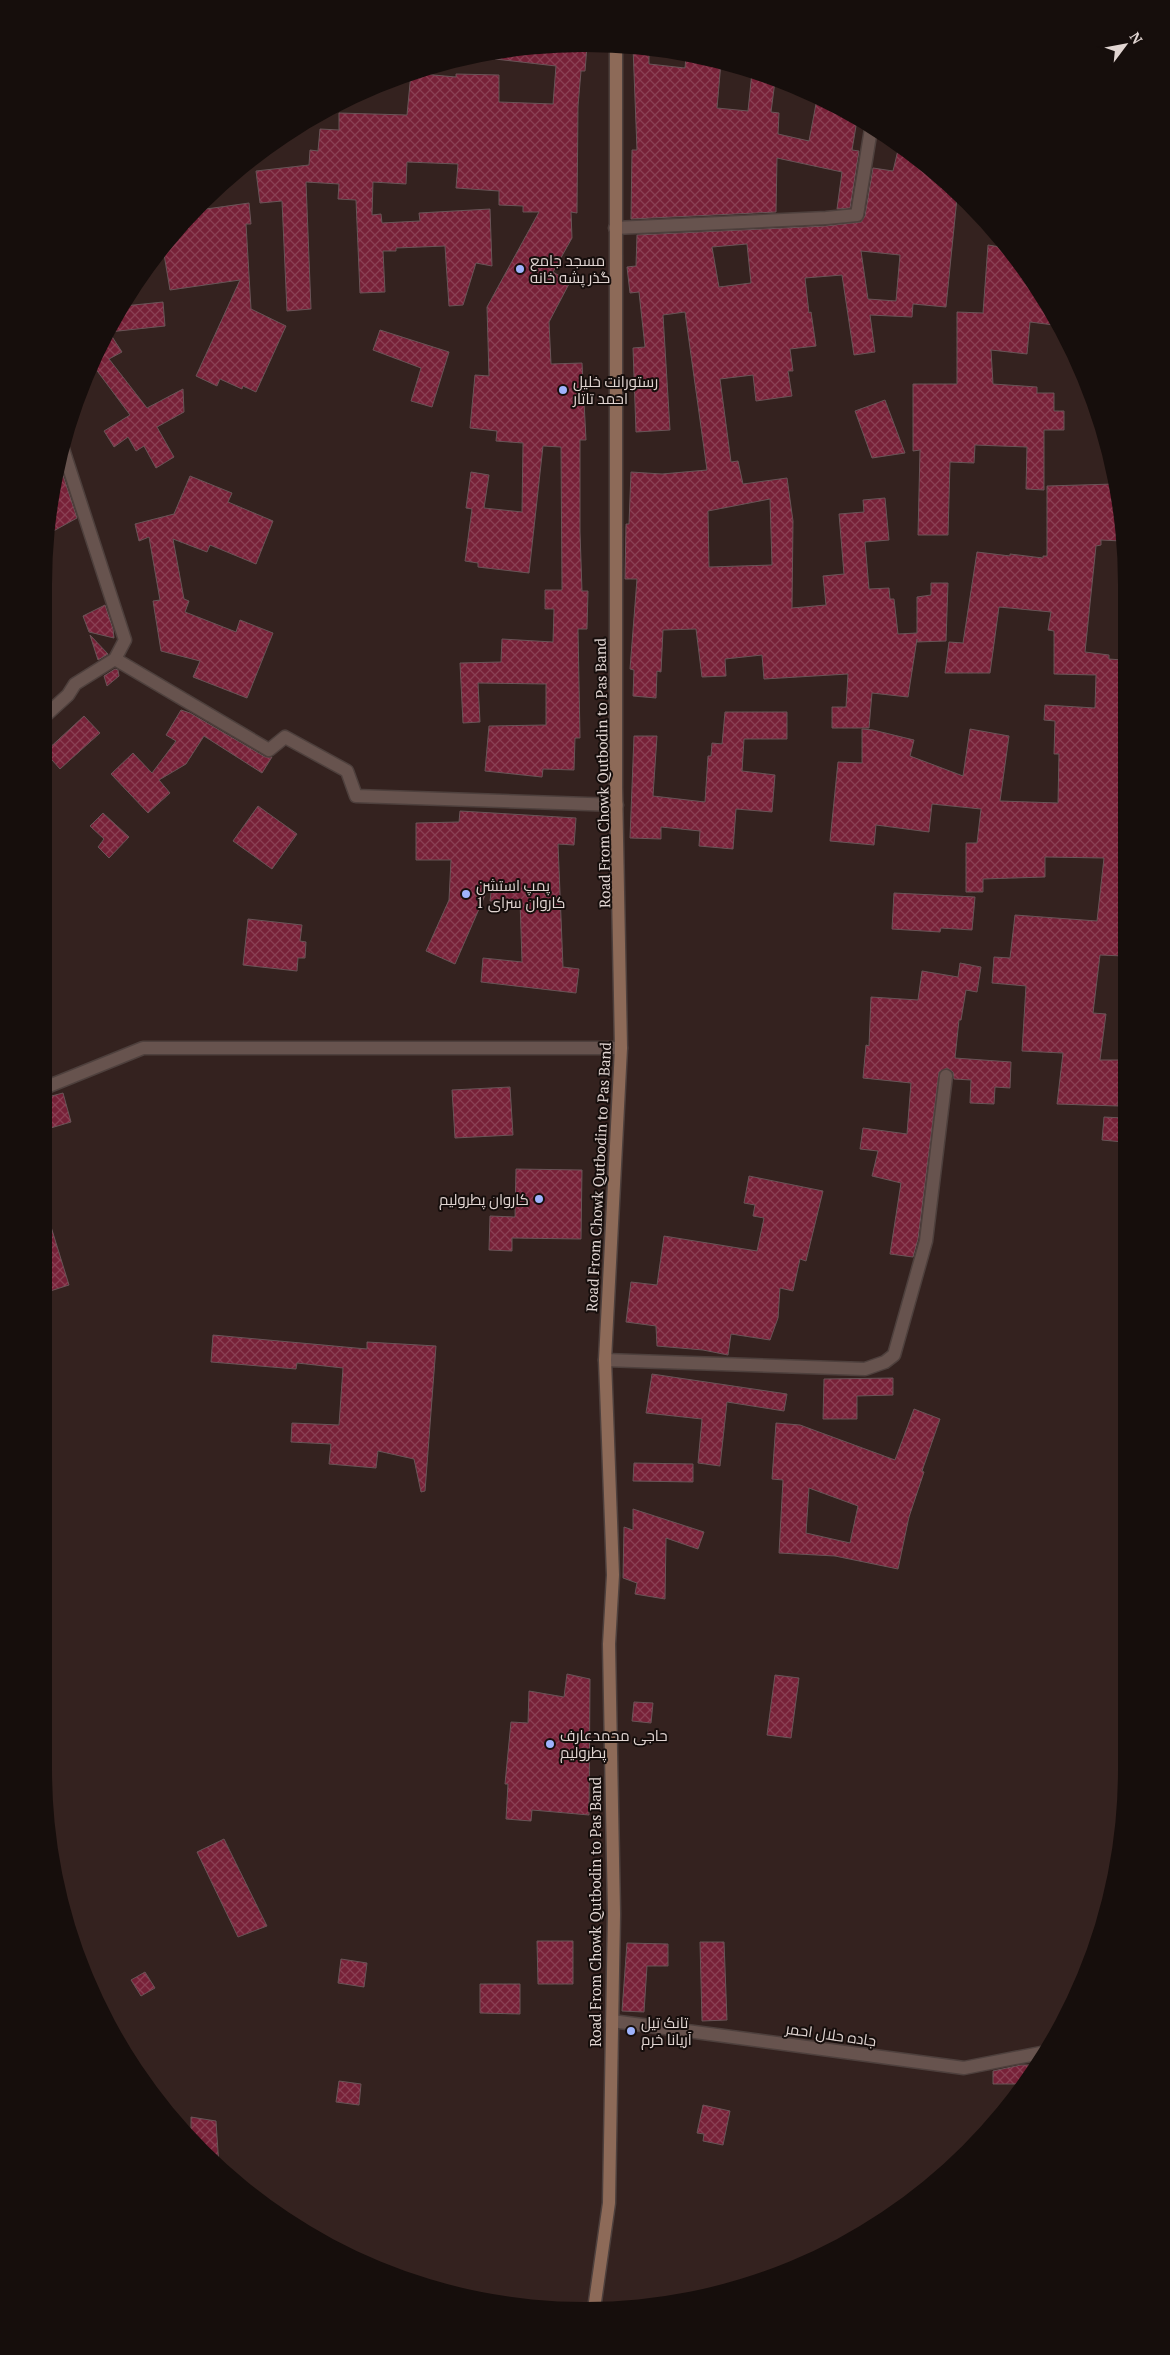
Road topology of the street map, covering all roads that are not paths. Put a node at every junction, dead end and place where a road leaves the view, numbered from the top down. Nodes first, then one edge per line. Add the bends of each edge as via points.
1 (616, 54) edge
2 (871, 136) edge
3 (615, 228) junction
4 (67, 462) edge
5 (115, 659) junction
6 (52, 710) edge
7 (617, 805) junction
8 (621, 1048) junction
9 (946, 1076) dead end
10 (52, 1085) edge
11 (605, 1360) junction
12 (612, 2021) junction
13 (1035, 2054) edge
14 (595, 2302) edge

1 - 3 main road, Road From Chowk Qutbodin to Pas Band
2 - 3 street via 858,215
3 - 7 main road, Road From Chowk Qutbodin to Pas Band
4 - 5 street via 125,640
5 - 6 street via 75,684
5 - 7 street via 269,750 285,737 347,771 356,796
7 - 8 main road, Road From Chowk Qutbodin to Pas Band
8 - 10 street via 143,1048
8 - 11 main road, Road From Chowk Qutbodin to Pas Band
9 - 11 street via 926,1241 894,1355 886,1362 865,1370
11 - 12 main road, Road From Chowk Qutbodin to Pas Band via 612,1575 608,1644 614,1914
12 - 13 street, جاده حلال احمر via 964,2068
12 - 14 main road, Road From Chowk Qutbodin to Pas Band via 609,2202

